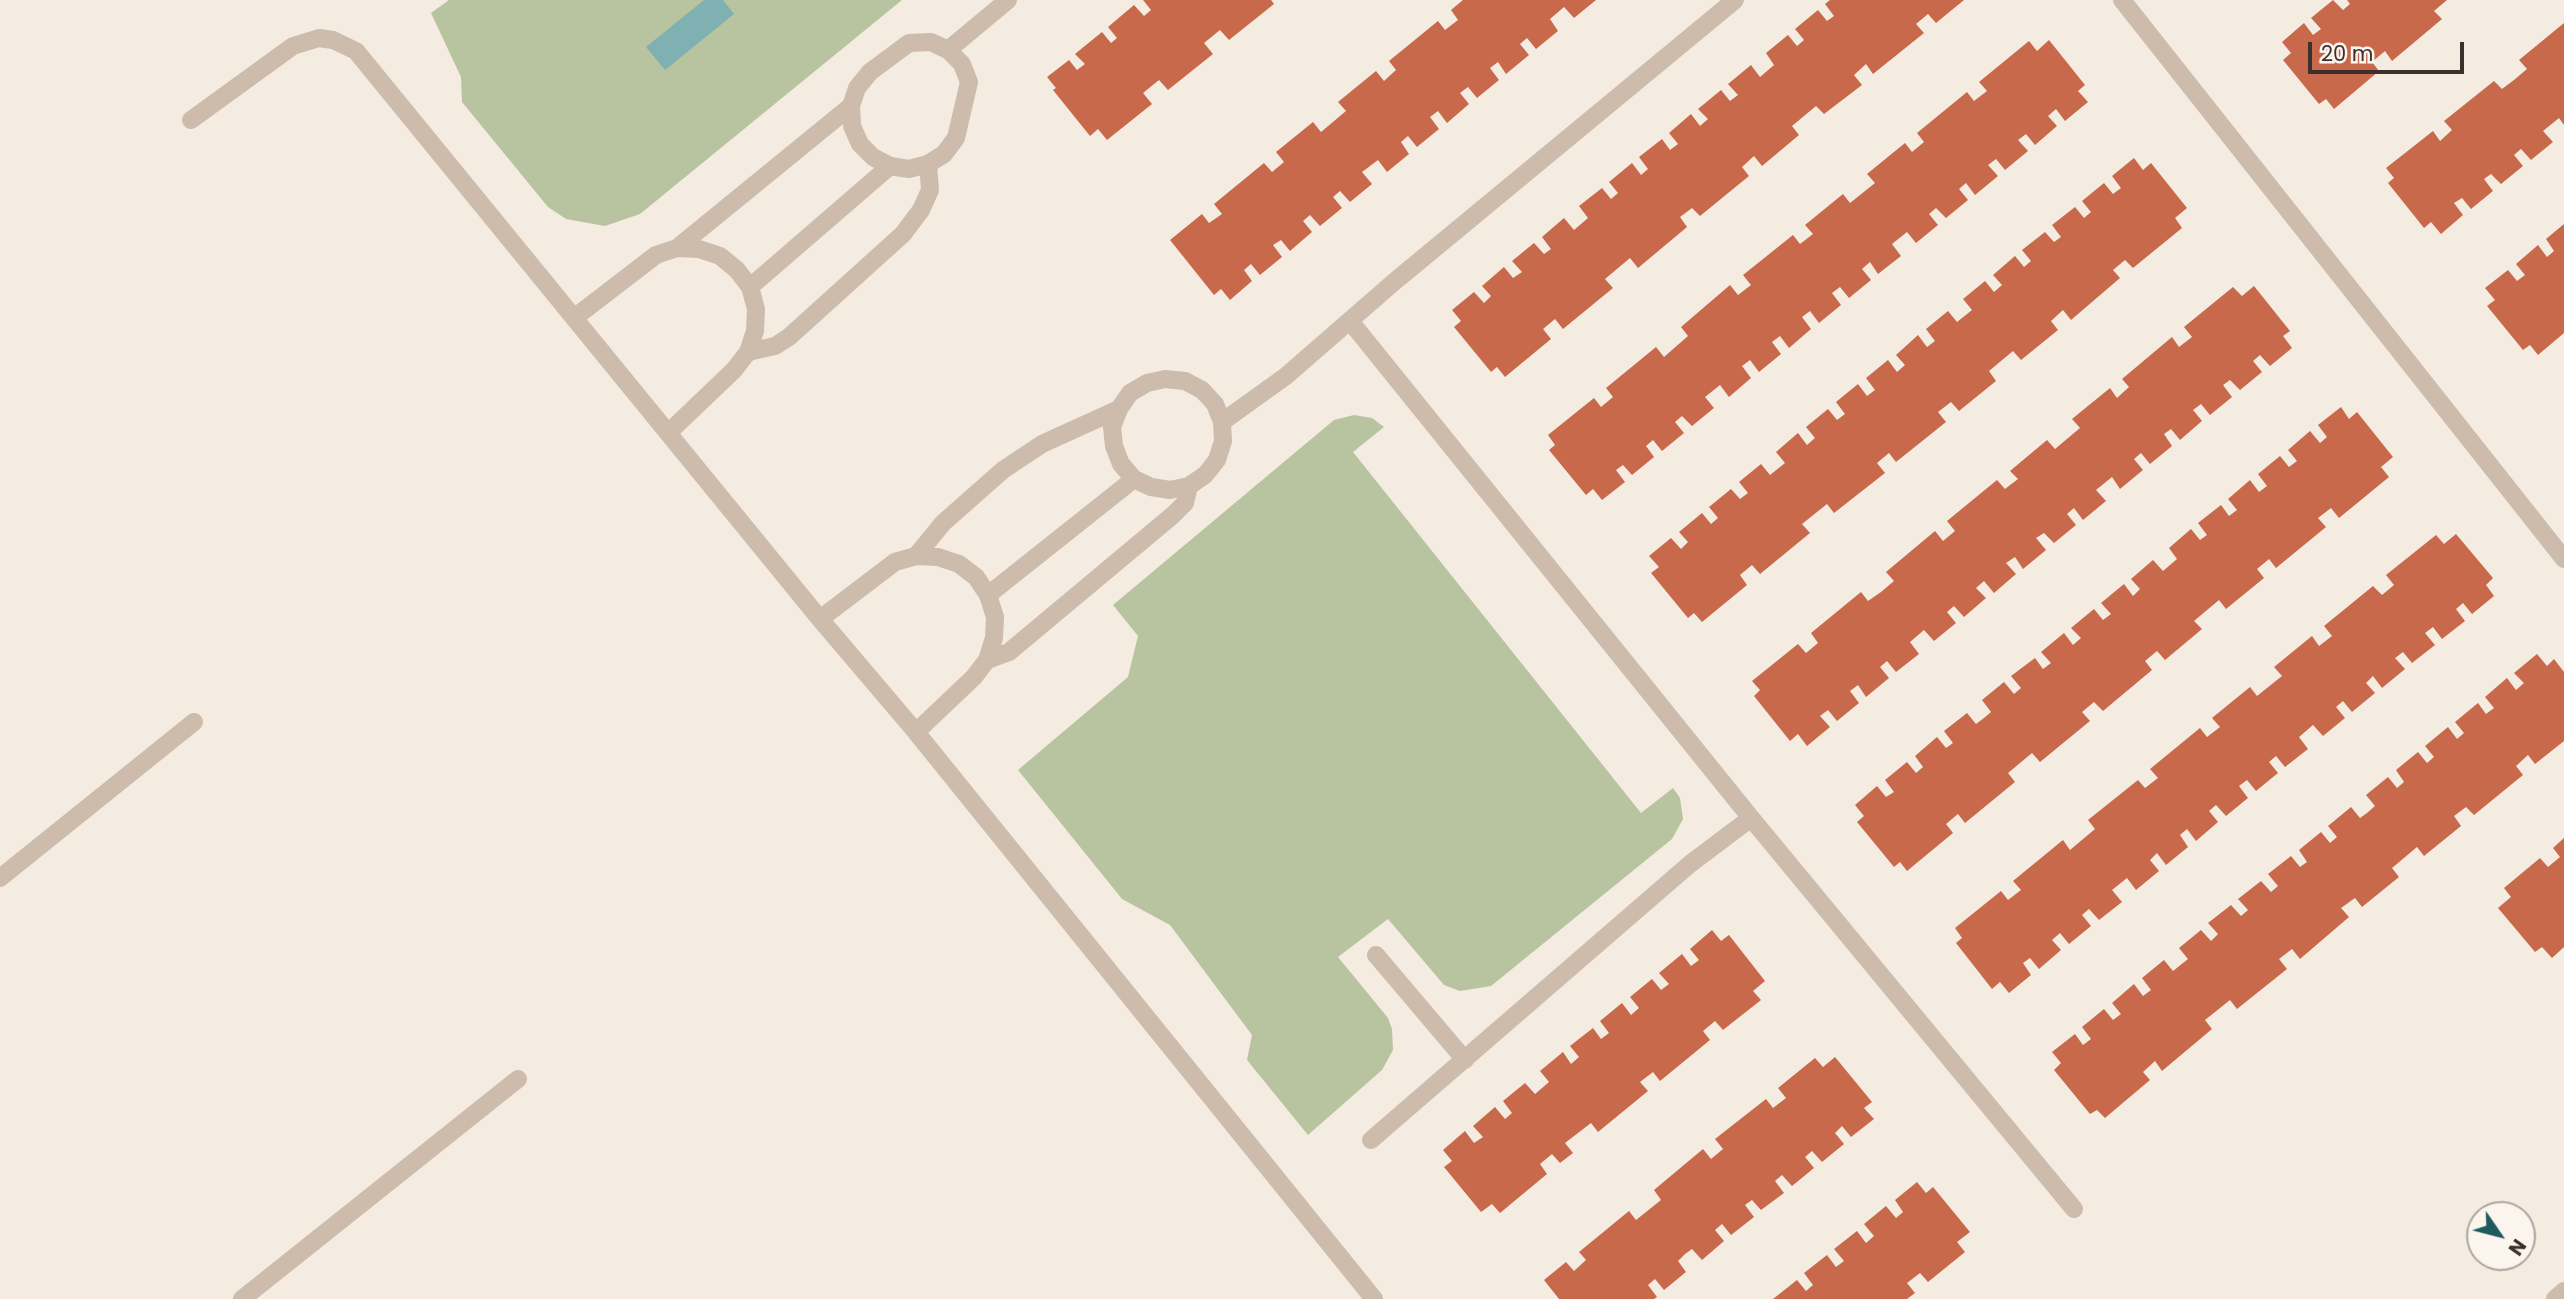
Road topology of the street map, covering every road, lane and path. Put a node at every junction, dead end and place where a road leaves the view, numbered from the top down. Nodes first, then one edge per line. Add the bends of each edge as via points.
1 (1008, 0) edge
2 (1735, 0) edge
3 (2122, 0) edge
4 (948, 50) junction
5 (851, 106) junction
6 (191, 120) dead end
7 (928, 164) junction
8 (890, 166) junction
9 (677, 248) junction
10 (750, 288) junction
11 (574, 318) junction
12 (1350, 321) junction
13 (748, 352) junction
14 (1119, 409) junction
15 (1222, 422) junction
16 (668, 433) junction
17 (1134, 479) junction
18 (1189, 486) junction
19 (916, 556) junction
20 (2564, 559) edge
21 (988, 595) junction
22 (820, 619) junction
23 (987, 660) junction
24 (194, 722) dead end
25 (916, 732) junction
26 (1751, 818) junction
27 (0, 878) edge
28 (1376, 955) dead end
29 (1465, 1060) junction
30 (518, 1079) dead end
31 (1371, 1140) dead end
32 (2074, 1209) dead end
33 (2564, 1291) edge
34 (242, 1299) edge
35 (1374, 1299) edge
36 (2554, 1299) edge

1 - 4 street
2 - 12 street
3 - 20 street
4 - 5 street via 931,42 909,43 870,72
4 - 7 street via 962,64 969,82 956,138 944,154
5 - 8 street via 852,126 860,144 873,158
5 - 9 street
6 - 11 street via 293,46 319,38 345,44 356,51
7 - 8 street via 909,169
7 - 13 street via 930,190 903,234 789,337 775,346
8 - 10 street
9 - 10 street via 720,256
9 - 11 street via 656,255
10 - 13 street via 756,309
11 - 16 street
12 - 15 street via 1286,376
12 - 26 street
13 - 16 street
14 - 15 street via 1130,393 1147,383 1185,381 1215,404
14 - 17 street via 1112,427 1114,446
14 - 19 street via 1042,444 1003,470 951,516
15 - 18 street via 1217,460 1206,475
16 - 22 street
17 - 18 street via 1160,489
17 - 21 street
18 - 23 street via 1185,503 1173,515 1009,652
19 - 21 street via 959,564 976,577
19 - 22 street via 895,562
21 - 23 street via 995,617
22 - 25 street
23 - 25 street
24 - 27 street
25 - 35 street
26 - 29 street via 1690,864
26 - 32 street
28 - 29 street
29 - 31 street
30 - 34 street
33 - 36 street

